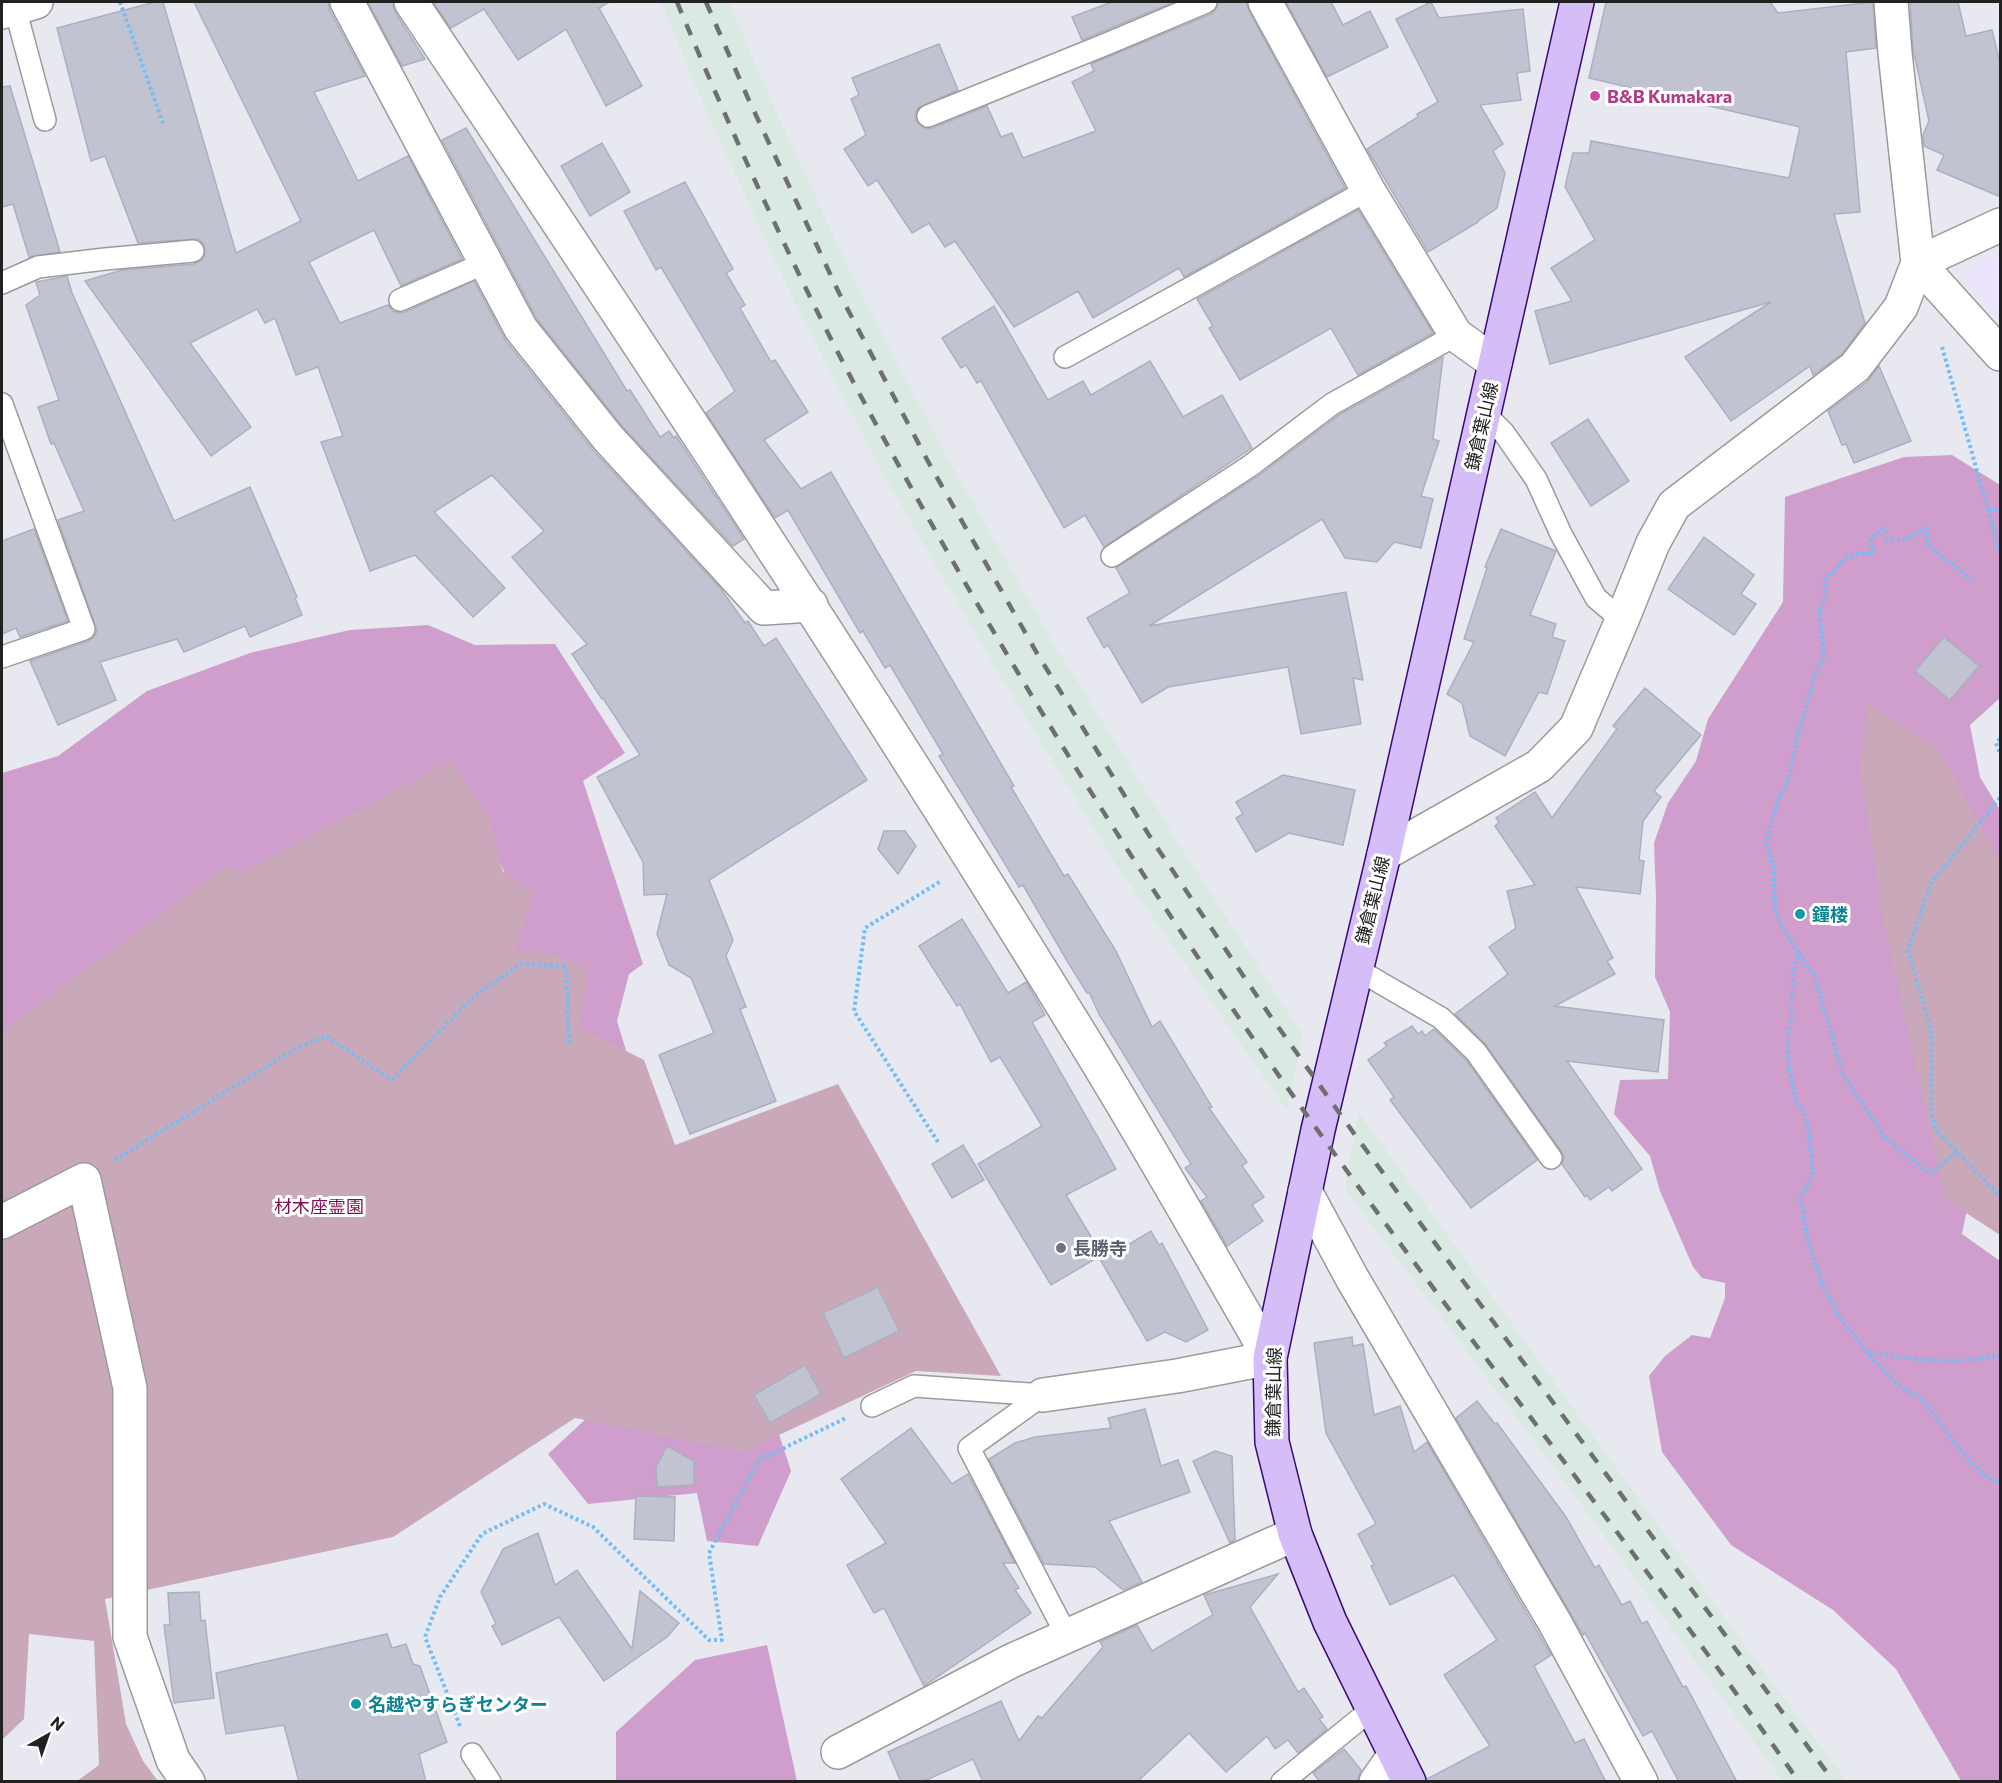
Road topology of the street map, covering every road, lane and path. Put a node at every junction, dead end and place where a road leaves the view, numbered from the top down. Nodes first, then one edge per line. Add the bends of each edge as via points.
1 (120, 2) edge
2 (347, 2) edge
3 (411, 2) edge
4 (1206, 2) edge
5 (1265, 2) edge
6 (1577, 2) edge
7 (1891, 2) edge
8 (18, 7) edge
9 (928, 116) dead end
10 (45, 120) dead end
11 (163, 123) dead end
12 (1368, 190) junction
13 (2001, 225) edge
14 (193, 251) dead end
15 (485, 263) junction
16 (1918, 263) junction
17 (2, 283) edge
18 (400, 300) dead end
19 (1456, 335) junction
20 (1940, 341) dead end
21 (2001, 354) edge
22 (1065, 357) dead end
23 (1495, 363) junction
24 (2, 404) edge
25 (1484, 414) junction
26 (2001, 508) edge
27 (1988, 510) junction
28 (2001, 552) edge
29 (1112, 556) dead end
30 (1972, 580) dead end
31 (811, 605) junction
32 (1622, 620) junction
33 (2, 657) edge
34 (2001, 740) edge
35 (2001, 754) edge
36 (2001, 798) edge
37 (1384, 854) junction
38 (972, 862) junction
39 (1799, 954) junction
40 (1355, 968) junction
41 (569, 1046) dead end
42 (938, 1142) dead end
43 (1958, 1151) junction
44 (1551, 1158) dead end
45 (84, 1180) junction
46 (1305, 1191) junction
47 (2001, 1196) edge
48 (2, 1222) edge
49 (1866, 1352) junction
50 (2001, 1355) edge
51 (1270, 1358) junction
52 (1043, 1395) junction
53 (872, 1406) joint
54 (2001, 1483) edge
55 (1295, 1534) junction
56 (1067, 1636) junction
57 (1372, 1709) junction
58 (838, 1752) dead end
59 (472, 1754) joint
60 (1393, 1773) edge
61 (188, 1782) edge
62 (490, 1782) edge
63 (1282, 1782) edge
64 (1641, 1782) edge

1 - 11 path
2 - 15 street
3 - 31 street
4 - 9 lane
5 - 12 street
6 - 23 main road, 鎌倉葉山線
7 - 16 street
8 - 10 lane
12 - 19 street
12 - 22 lane
13 - 16 street
14 - 17 lane via 38,267
15 - 18 lane
15 - 31 street via 521,329 608,438 764,608
16 - 21 street
16 - 32 street via 1901,307 1856,367 1674,505 1653,543
19 - 23 street
19 - 29 lane via 1332,405 1250,466
20 - 27 path
23 - 25 main road, 鎌倉葉山線
24 - 33 lane via 84,628
25 - 32 lane via 1504,433 1536,479 1596,598
25 - 37 main road, 鎌倉葉山線
26 - 27 path
27 - 28 path
30 - 39 path via 1928,545 1924,528 1902,542 1887,539 1886,530 1882,529 1870,538 1874,553 1855,553 1825,579 1819,613 1824,654 1767,845 1773,866 1775,907
31 - 38 street
32 - 37 street via 1576,728 1539,766
34 - 35 path via 1996,744
36 - 43 path via 1931,883 1908,950 1931,1030 1931,1111 1937,1131
37 - 40 main road, 鎌倉葉山線
38 - 42 path via 865,928 854,1011
38 - 51 street via 1075,1026
39 - 43 path via 1814,974 1843,1075 1885,1137 1930,1174
39 - 49 path via 1787,1041 1797,1103 1804,1111 1809,1134 1813,1173 1800,1200 1823,1285 1841,1319
40 - 44 lane via 1441,1018 1469,1045
40 - 46 main road, 鎌倉葉山線
41 - 45 path via 566,966 521,964 473,997 392,1080 326,1036 295,1049
43 - 47 path
45 - 48 street
45 - 61 street via 130,1388 130,1637 173,1760
46 - 51 main road, 鎌倉葉山線
46 - 64 street via 1555,1623
49 - 50 path via 1949,1361
49 - 54 path via 1900,1387 1923,1400 1983,1474
51 - 52 street
51 - 55 main road, 鎌倉葉山線 via 1272,1442
52 - 53 lane via 914,1386
52 - 56 lane via 969,1448
53 - 59 path via 759,1460 709,1553 722,1641 708,1640 593,1527 544,1504 482,1534 440,1597 425,1637
55 - 56 street
55 - 57 main road, 鎌倉葉山線 via 1330,1622
56 - 58 street via 1011,1661
57 - 60 main road, 鎌倉葉山線
57 - 63 lane
59 - 62 lane

